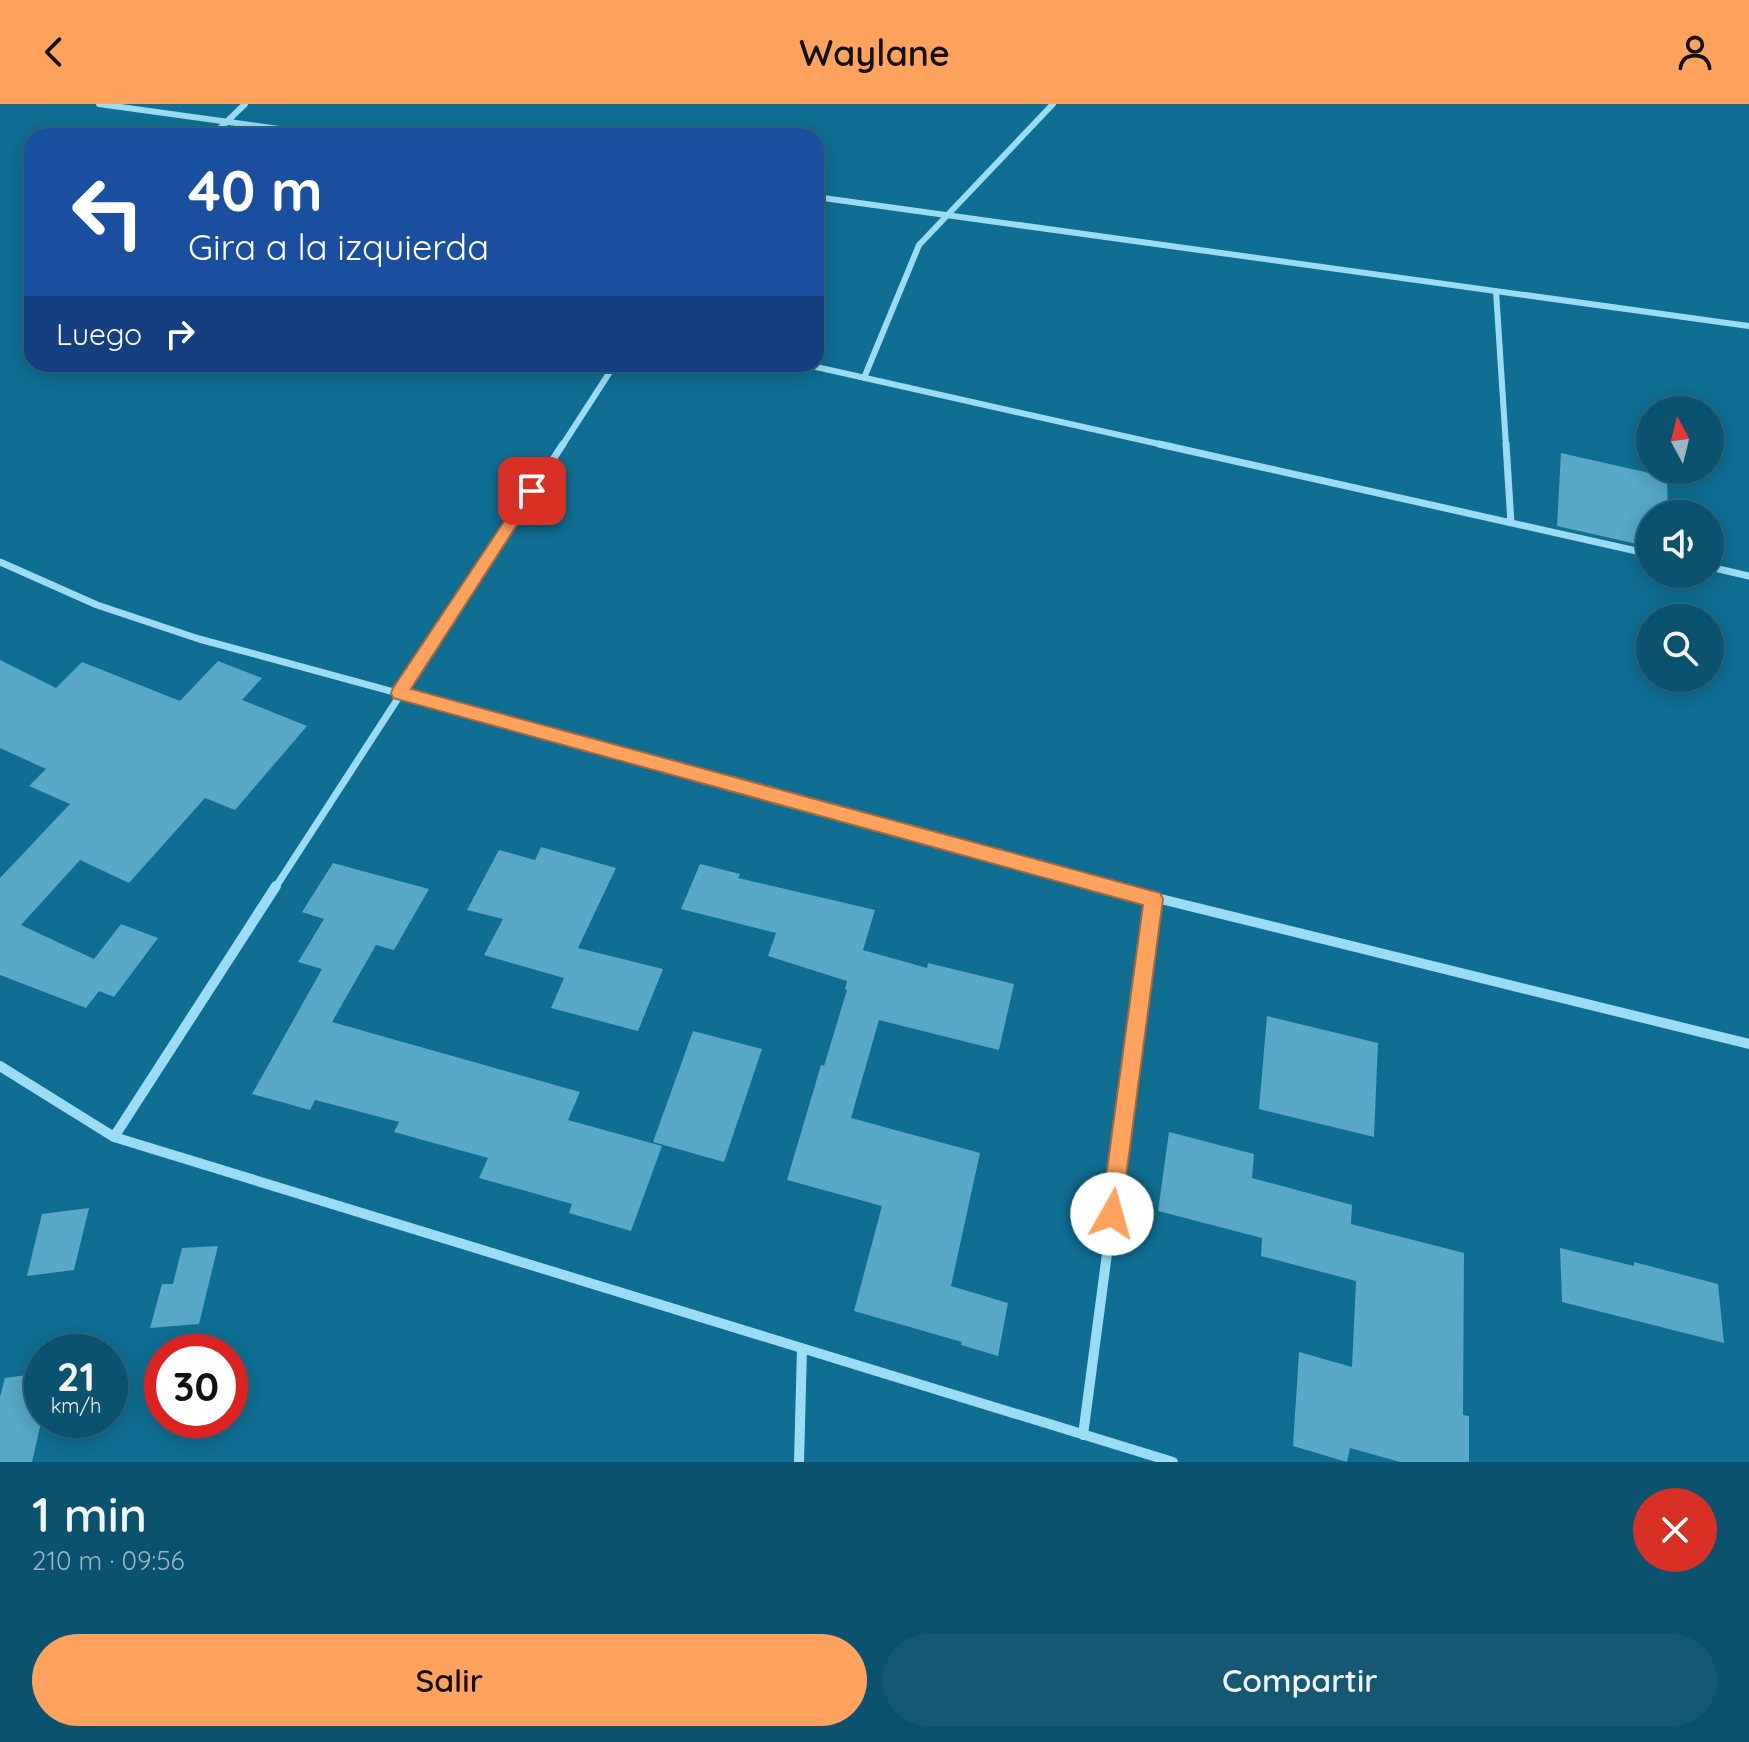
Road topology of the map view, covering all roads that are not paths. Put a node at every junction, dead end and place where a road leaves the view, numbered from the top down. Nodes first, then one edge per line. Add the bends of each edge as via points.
1 (99, 104) edge
2 (245, 104) edge
3 (1053, 104) edge
4 (226, 123) junction
5 (221, 128) edge
6 (266, 128) edge
7 (824, 198) edge
8 (949, 215) junction
9 (1496, 291) junction
10 (1749, 326) edge
11 (824, 369) edge
12 (610, 372) edge
13 (864, 378) junction
14 (1511, 523) junction
15 (1636, 551) edge
16 (0, 562) edge
17 (1724, 570) edge
18 (1749, 576) edge
19 (399, 693) junction
20 (1154, 899) junction
21 (1749, 1044) edge
22 (0, 1066) edge
23 (114, 1137) junction
24 (802, 1348) junction
25 (1083, 1435) junction
26 (799, 1462) edge
27 (1173, 1462) edge

1 - 4 street
2 - 4 street
3 - 8 street
4 - 5 street
4 - 6 street
7 - 8 street
8 - 9 street
8 - 13 street via 919,245
9 - 10 street
9 - 14 street
11 - 13 street
12 - 19 street
13 - 14 street
14 - 15 street
16 - 19 street via 97,605 199,639
17 - 18 street
19 - 20 street
19 - 23 street
20 - 21 street
20 - 25 street
22 - 23 street
23 - 24 street
24 - 25 street
24 - 26 street
25 - 27 street

